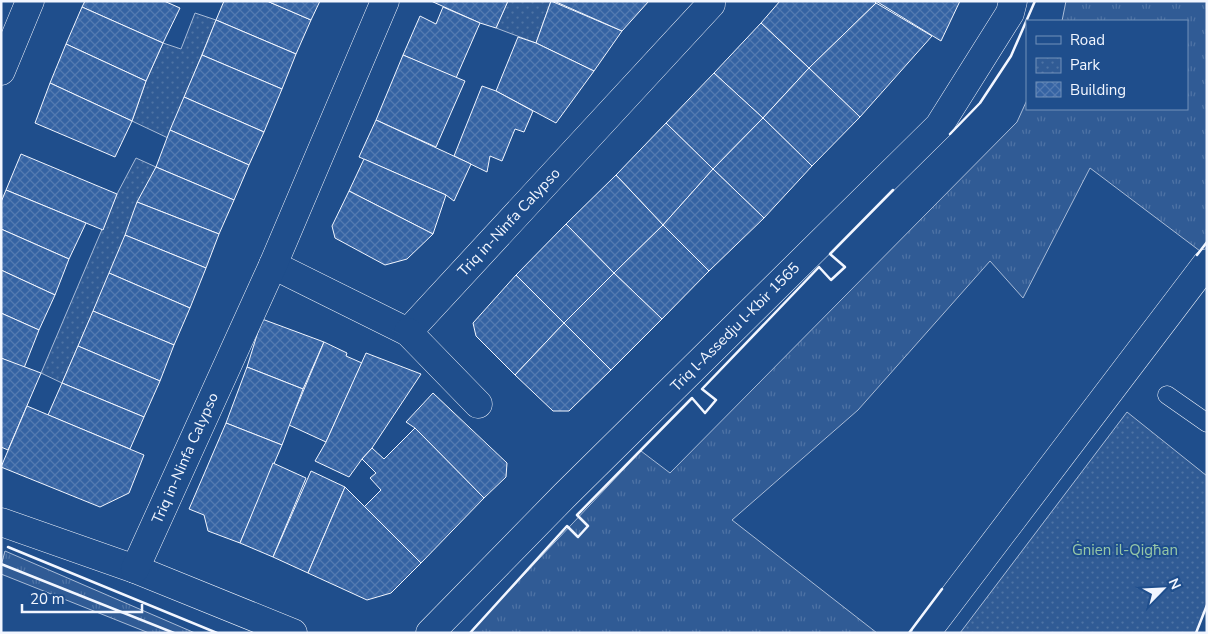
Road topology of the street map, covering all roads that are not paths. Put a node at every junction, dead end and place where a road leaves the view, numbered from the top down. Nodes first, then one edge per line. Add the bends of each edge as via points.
1 (30, 1) edge
2 (385, 1) edge
3 (712, 1) edge
4 (1013, 1) edge
5 (1, 71) edge
6 (1207, 263) edge
7 (272, 265) junction
8 (408, 332) junction
9 (1167, 395) dead end
10 (478, 404) dead end
11 (1207, 423) edge
12 (1, 522) edge
13 (135, 570) junction
14 (293, 633) edge
15 (430, 633) edge
16 (926, 633) edge

1 - 5 street
2 - 7 street, Triq in-Ninfa Calypso
3 - 8 street, Triq in-Ninfa Calypso
4 - 15 street, Triq l-Assedju l-Kbir 1565 via 1010,13 939,126 565,495
6 - 16 street
7 - 8 street
7 - 13 street, Triq in-Ninfa Calypso
8 - 10 street
9 - 11 lane
12 - 13 street
13 - 14 street

